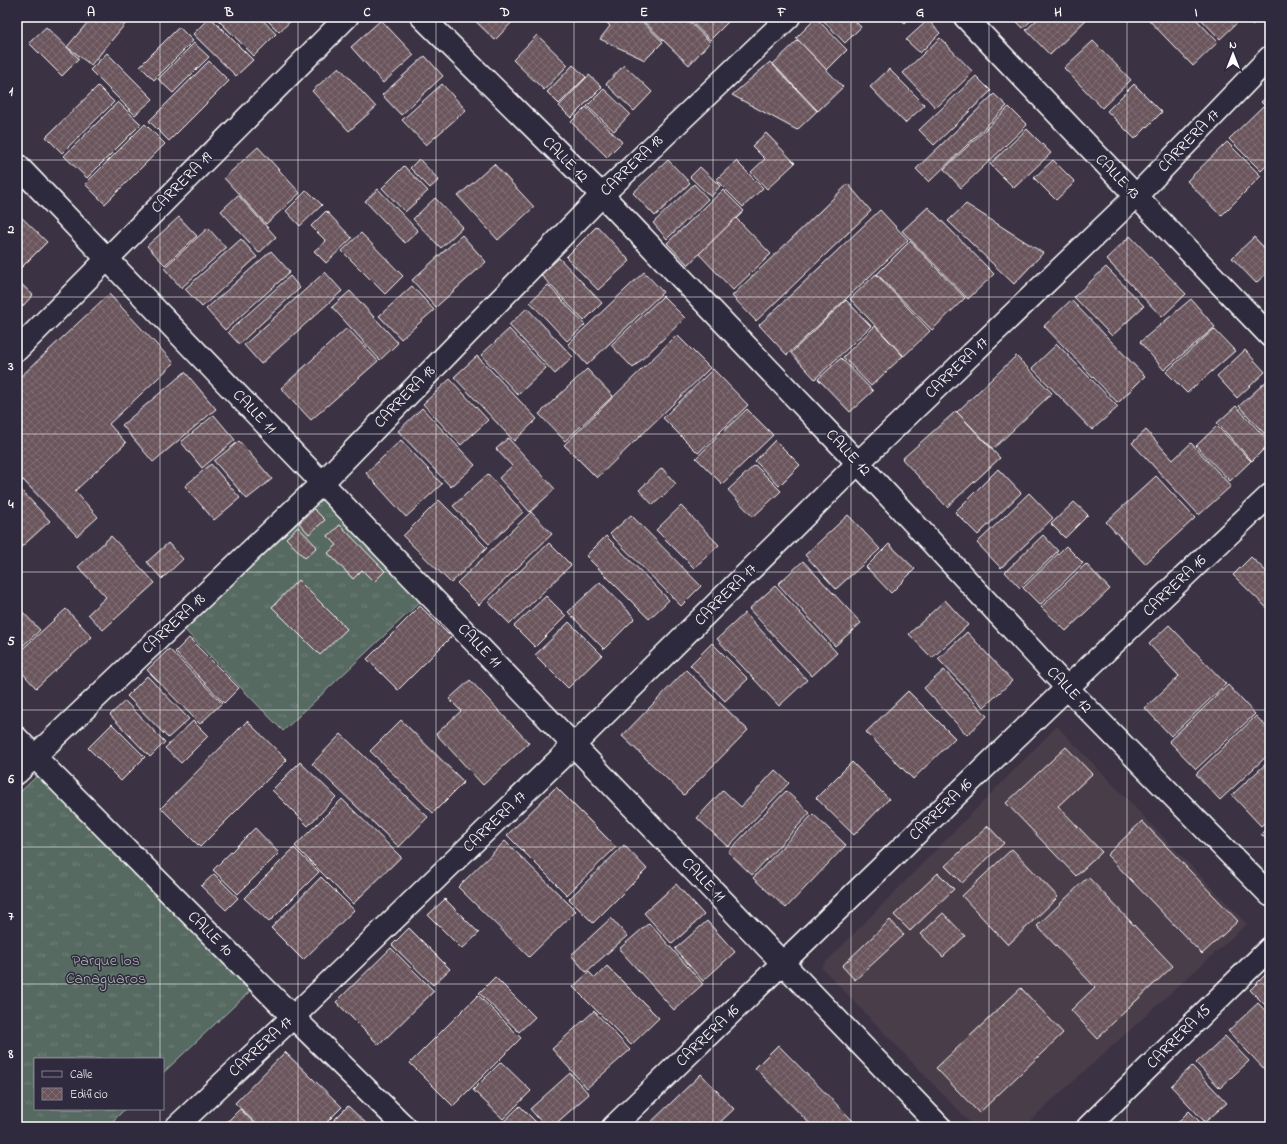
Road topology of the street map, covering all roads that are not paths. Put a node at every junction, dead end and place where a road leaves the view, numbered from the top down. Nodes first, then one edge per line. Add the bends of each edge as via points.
1 (347, 17) edge
2 (422, 17) edge
3 (788, 17) edge
4 (965, 17) edge
5 (1270, 57) edge
6 (17, 165) edge
7 (602, 196) junction
8 (1136, 196) junction
9 (106, 259) junction
10 (1270, 336) edge
11 (17, 350) edge
12 (858, 463) junction
13 (322, 483) junction
14 (1270, 495) edge
15 (1067, 688) junction
16 (17, 738) edge
17 (574, 746) junction
18 (34, 756) junction
19 (17, 773) edge
20 (1270, 895) edge
21 (1270, 948) edge
22 (783, 963) junction
23 (293, 1017) junction
24 (176, 1127) edge
25 (406, 1127) edge
26 (613, 1127) edge
27 (940, 1127) edge
28 (1088, 1127) edge

1 - 9 street, CARRERA 19
2 - 7 street, CALLE 12
3 - 7 street, CARRERA 18
4 - 8 street, CALLE 13
5 - 8 street, CARRERA 17
6 - 9 street, CALLE 11
7 - 12 street, CALLE 12
7 - 13 street, CARRERA 18
8 - 10 street, CALLE 13
8 - 12 street, CARRERA 17
9 - 11 street, CARRERA 19
9 - 13 street, CALLE 11
12 - 15 street, CALLE 12
12 - 17 street, CARRERA 17
13 - 17 street, CALLE 11
13 - 18 street, CARRERA 18
14 - 15 street, CARRERA 16
15 - 20 street, CALLE 12
15 - 22 street, CARRERA 16
16 - 18 street, CALLE 10
17 - 22 street, CALLE 11
17 - 23 street, CARRERA 17
18 - 19 street, CARRERA 18
18 - 23 street, CALLE 10
21 - 28 street, CARRERA 15
22 - 26 street, CARRERA 16
22 - 27 street, CALLE 11
23 - 24 street, CARRERA 17
23 - 25 street, CALLE 10

